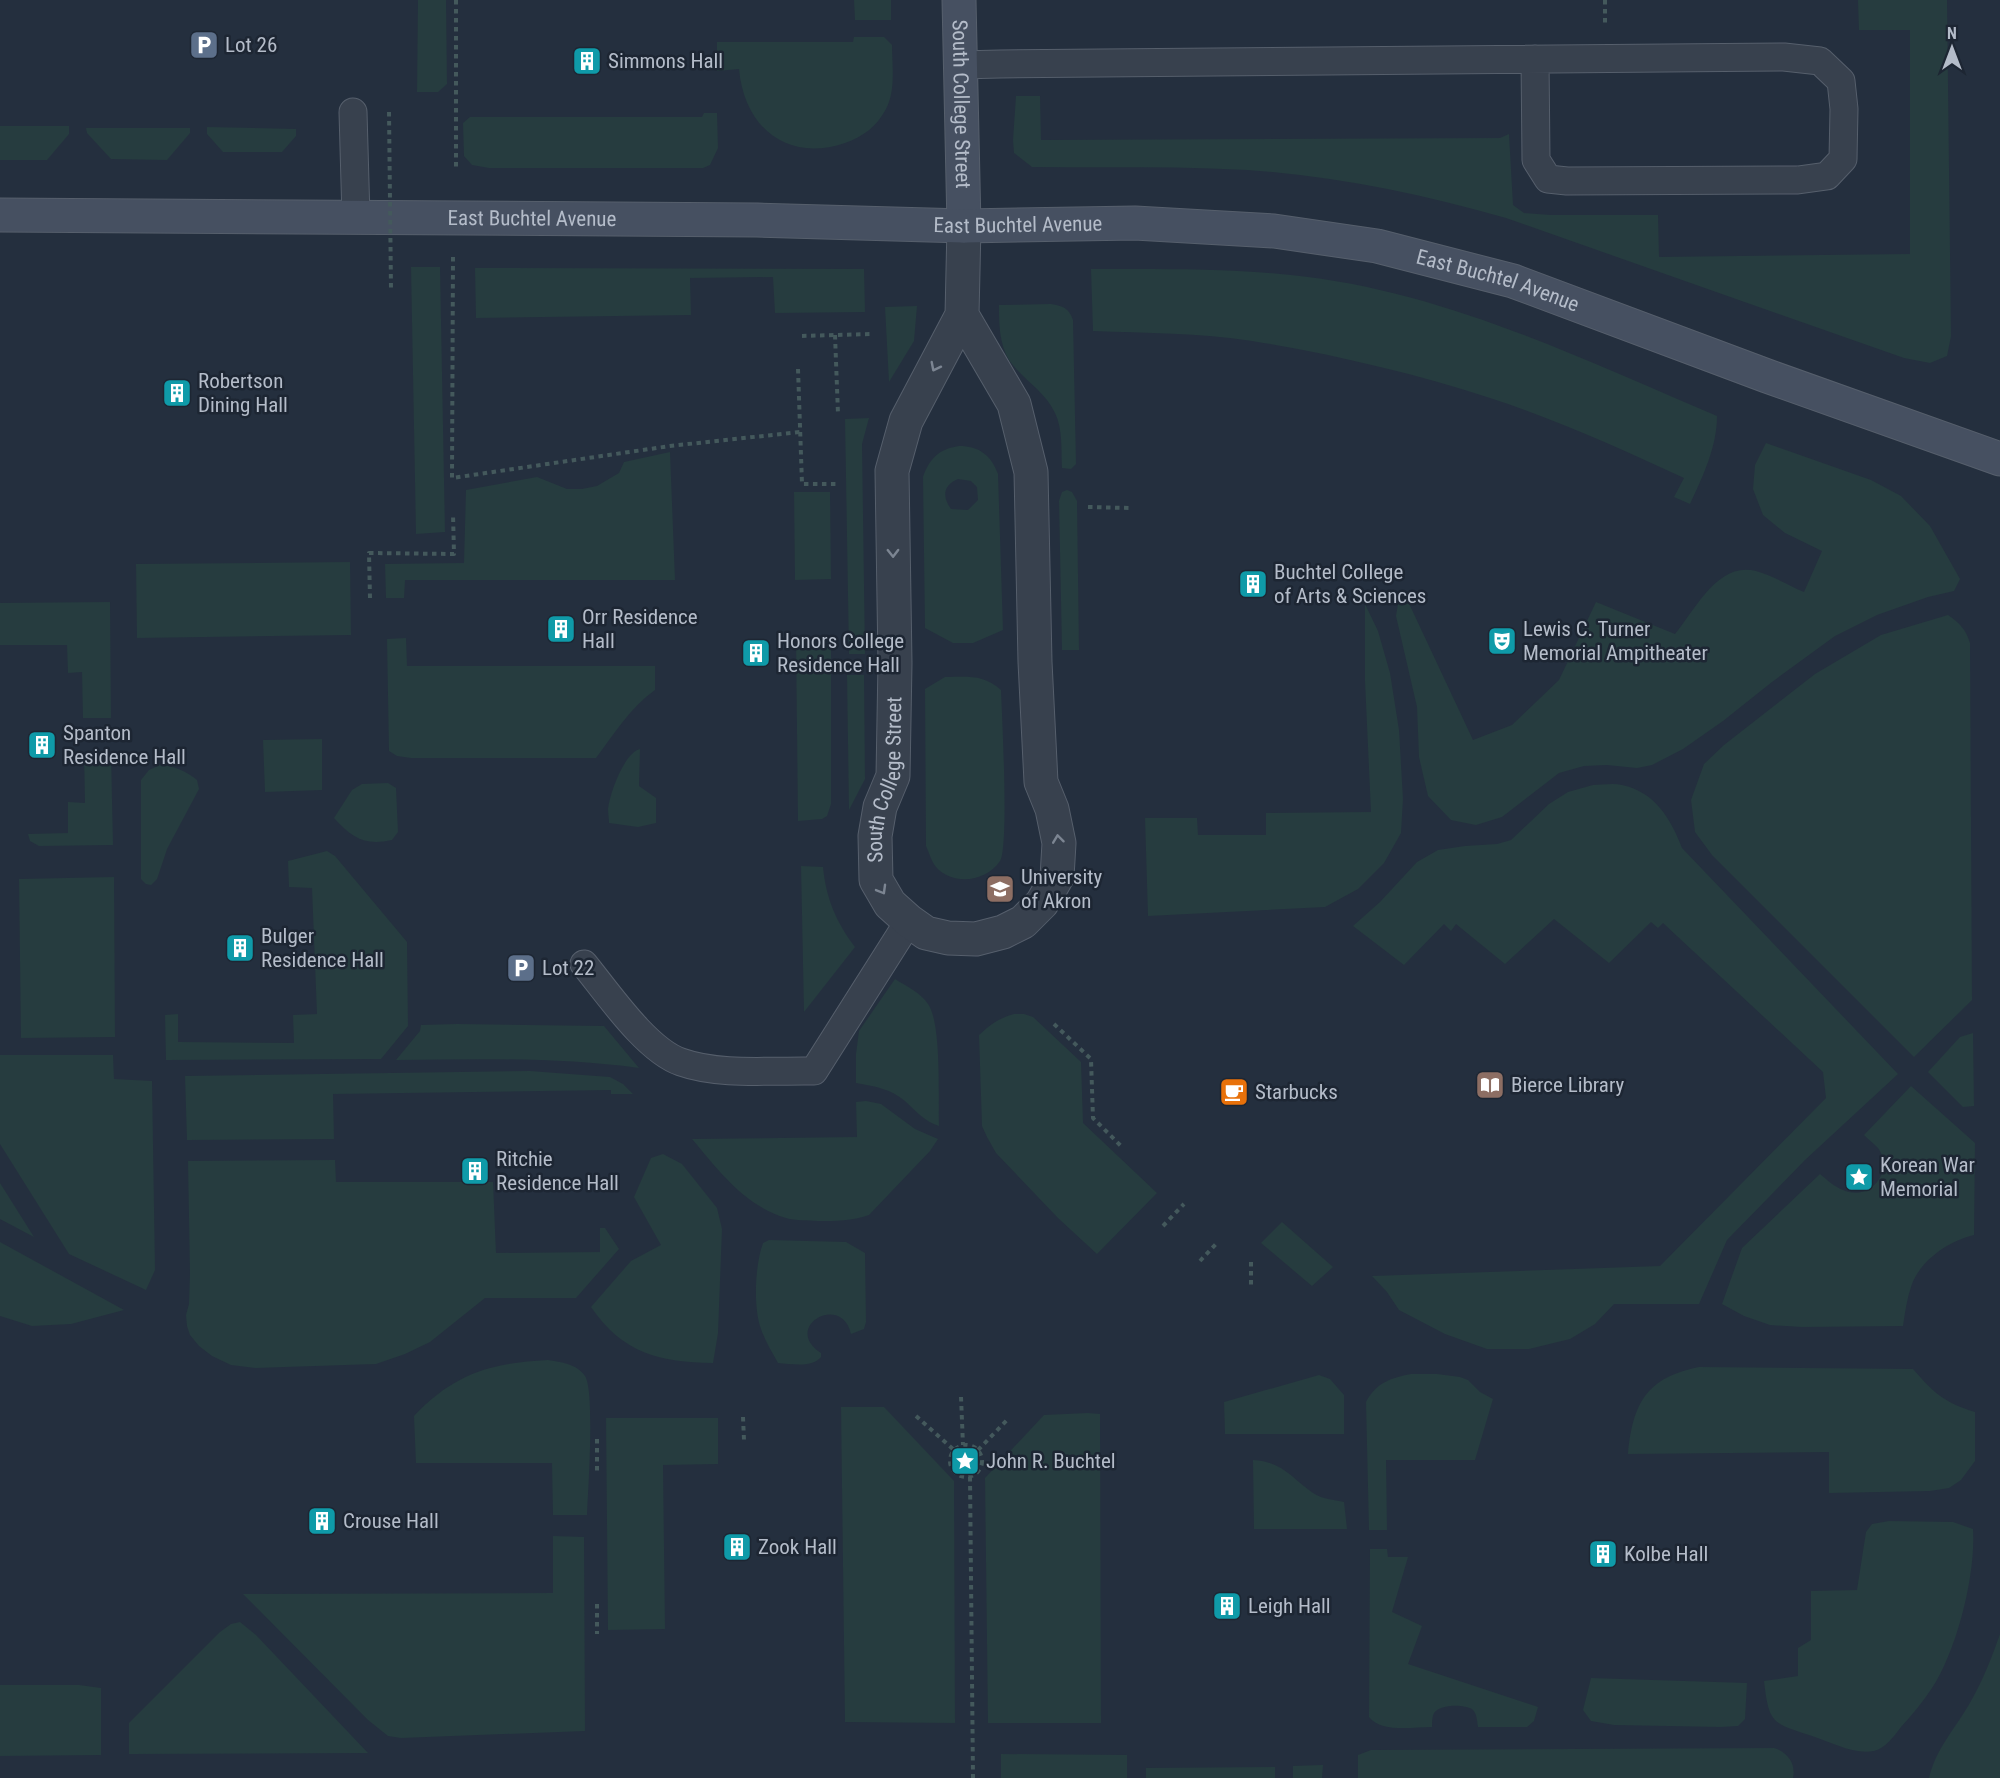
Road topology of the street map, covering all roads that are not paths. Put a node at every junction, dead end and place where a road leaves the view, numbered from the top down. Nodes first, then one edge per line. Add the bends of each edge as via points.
1 (959, 0) edge
2 (1535, 59) junction
3 (960, 64) junction
4 (353, 112) dead end
5 (0, 215) edge
6 (356, 218) junction
7 (964, 226) junction
8 (962, 315) junction
9 (2000, 459) edge
10 (909, 921) junction
11 (584, 964) dead end

1 - 3 main road, South College Street
2 - 2 lane via 1784,57 1820,61 1841,81 1843,159 1827,176 1798,180 1548,179 1536,160
2 - 3 lane
3 - 7 main road, South College Street
4 - 6 lane
5 - 6 main road, East Buchtel Avenue
6 - 7 main road, East Buchtel Avenue via 757,220
7 - 8 street, South College Street
7 - 9 main road, East Buchtel Avenue via 1135,223 1274,231 1377,246 1513,282
8 -> 10 street, South College Street via 906,421 892,471 893,776 880,807 875,858 876,880 890,904
10 -> 8 street, South College Street via 926,933 948,938 976,939 1003,932 1023,922 1042,903 1057,877 1059,843 1041,782 1031,472 1014,404
10 - 11 lane via 814,1071 711,1070 679,1062 653,1045

